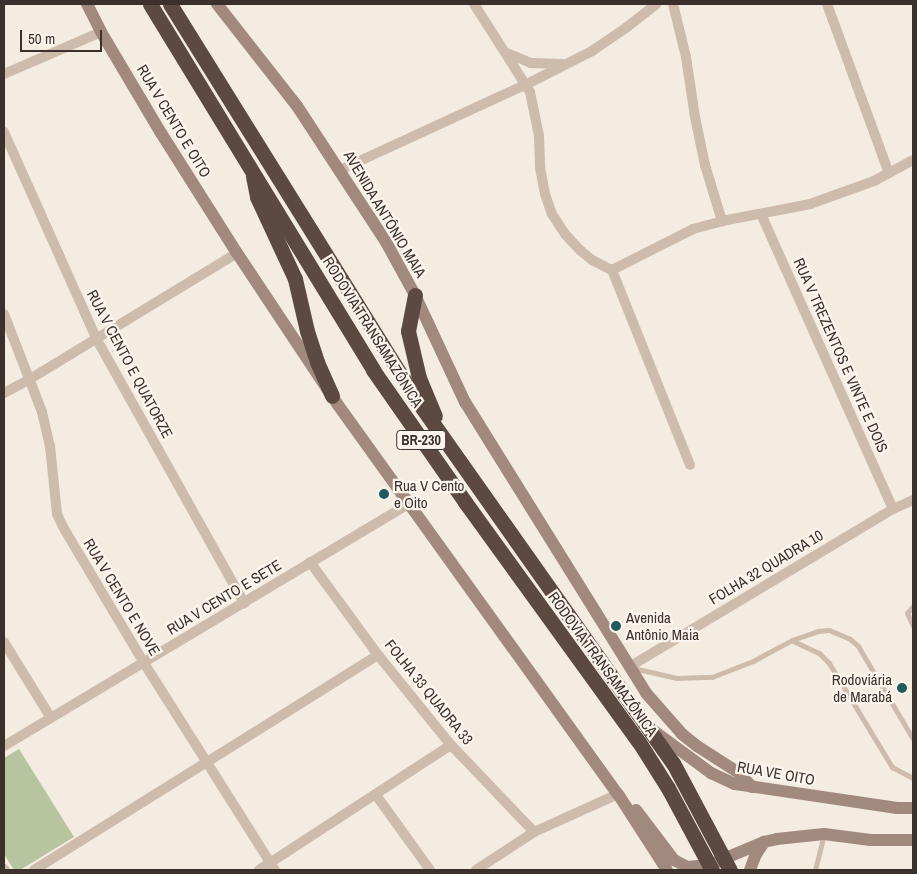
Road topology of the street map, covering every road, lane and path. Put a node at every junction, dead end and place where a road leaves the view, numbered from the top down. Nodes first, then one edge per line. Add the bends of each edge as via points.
1 (88, 4) edge
2 (150, 4) edge
3 (170, 4) edge
4 (216, 4) edge
5 (474, 4) edge
6 (656, 4) edge
7 (673, 4) edge
8 (827, 4) edge
9 (102, 32) junction
10 (506, 53) junction
11 (564, 64) junction
12 (4, 74) edge
13 (527, 84) junction
14 (4, 132) edge
15 (913, 162) edge
16 (250, 165) junction
17 (340, 170) junction
18 (888, 173) junction
19 (761, 214) junction
20 (722, 221) junction
21 (237, 253) junction
22 (612, 270) junction
23 (415, 296) junction
24 (4, 314) edge
25 (96, 338) junction
26 (30, 379) junction
27 (4, 393) edge
28 (332, 396) junction
29 (458, 460) junction
30 (690, 465) dead end
31 (913, 500) edge
32 (408, 504) junction
33 (893, 509) junction
34 (310, 562) junction
35 (244, 603) junction
36 (913, 606) edge
37 (913, 626) edge
38 (792, 640) junction
39 (4, 642) edge
40 (378, 655) junction
41 (144, 663) junction
42 (630, 667) junction
43 (51, 718) junction
44 (650, 728) junction
45 (913, 739) edge
46 (451, 745) junction
47 (4, 746) edge
48 (205, 763) junction
49 (913, 778) edge
50 (752, 787) junction
51 (618, 794) junction
52 (376, 795) junction
53 (913, 808) edge
54 (534, 832) junction
55 (824, 834) junction
56 (913, 840) edge
57 (764, 842) junction
58 (727, 864) edge
59 (273, 867) edge
60 (710, 868) edge
61 (34, 870) edge
62 (259, 870) edge
63 (430, 870) edge
64 (476, 870) edge
65 (667, 870) edge
66 (750, 870) edge
67 (815, 870) edge

1 - 9 main road, RUA V CENTO E OITO
2 - 16 highway, RODOVIA TRANSAMAZÔNICA / BR-230
3 - 29 highway, RODOVIA TRANSAMAZÔNICA / BR-230 via 345,289
4 - 17 main road, AVENIDA ANTÔNIO MAIA via 297,106
5 - 10 street
6 - 11 street via 592,51
7 - 20 street via 705,165
8 - 18 street
9 - 12 street
9 - 21 main road, RUA V CENTO E OITO
10 - 11 street via 531,63
10 - 13 street
11 - 13 street
13 - 17 street
13 - 22 street via 538,136 543,186 552,214 580,250
14 - 25 street, RUA V CENTO E QUATORZE
15 - 18 street
16 - 28 highway via 257,197 295,278 307,331
16 - 60 highway, RODOVIA TRANSAMAZÔNICA / BR-230 via 373,370 639,742 668,788
17 - 23 main road, AVENIDA ANTÔNIO MAIA via 386,242
18 - 19 street via 848,192
19 - 20 street
19 - 33 street, RUA V TREZENTOS E VINTE E DOIS
20 - 22 street via 693,228
21 - 25 street
21 - 28 main road, RUA V CENTO E OITO
22 - 30 street
23 - 29 highway via 408,331 420,378
23 - 42 main road, AVENIDA ANTÔNIO MAIA via 465,402
24 - 26 street, RUA V CENTO E NOVE
25 - 26 street
25 - 35 street, RUA V CENTO E QUATORZE
26 - 27 street
26 - 41 street, RUA V CENTO E NOVE via 50,446 57,514
28 - 32 main road, RUA V CENTO E OITO
29 - 44 highway, RODOVIA TRANSAMAZÔNICA / BR-230
31 - 33 street, FOLHA 32 QUADRA 10
32 - 34 street, RUA V CENTO E SETE
32 - 51 main road, RUA V CENTO E OITO
33 - 42 street, FOLHA 32 QUADRA 10
34 - 35 street, RUA V CENTO E SETE
34 - 40 street, FOLHA 33 QUADRA 33
35 - 41 street, RUA V CENTO E SETE
36 - 37 lane via 907,614
38 - 42 lane via 753,661 712,677 677,678
38 - 45 lane via 818,630 829,630 850,639 864,656
38 - 49 lane via 819,653 829,663 892,766
39 - 43 street
40 - 46 street, FOLHA 33 QUADRA 33
40 - 48 street
41 - 43 street, RUA V CENTO E SETE
41 - 48 street, RUA V CENTO E NOVE
42 - 50 main road, AVENIDA ANTÔNIO MAIA via 659,709 682,734 739,773
43 - 47 street, RUA V CENTO E SETE
44 - 50 main road, RUA VE OITO via 711,773
44 - 58 highway, RODOVIA TRANSAMAZÔNICA / BR-230 via 673,763
46 - 52 street
46 - 54 street, FOLHA 33 QUADRA 33
48 - 59 street, RUA V CENTO E NOVE
48 - 61 street
50 - 53 main road, RUA VE OITO
51 - 54 street
51 - 60 main road via 639,814 674,860 687,867
51 - 65 main road, RUA V CENTO E OITO
52 - 59 street
52 - 63 street
54 - 64 street
55 - 56 main road via 871,840
55 - 57 main road
55 - 67 lane
57 - 58 main road
57 - 66 main road
58 - 60 main road
59 - 62 street

